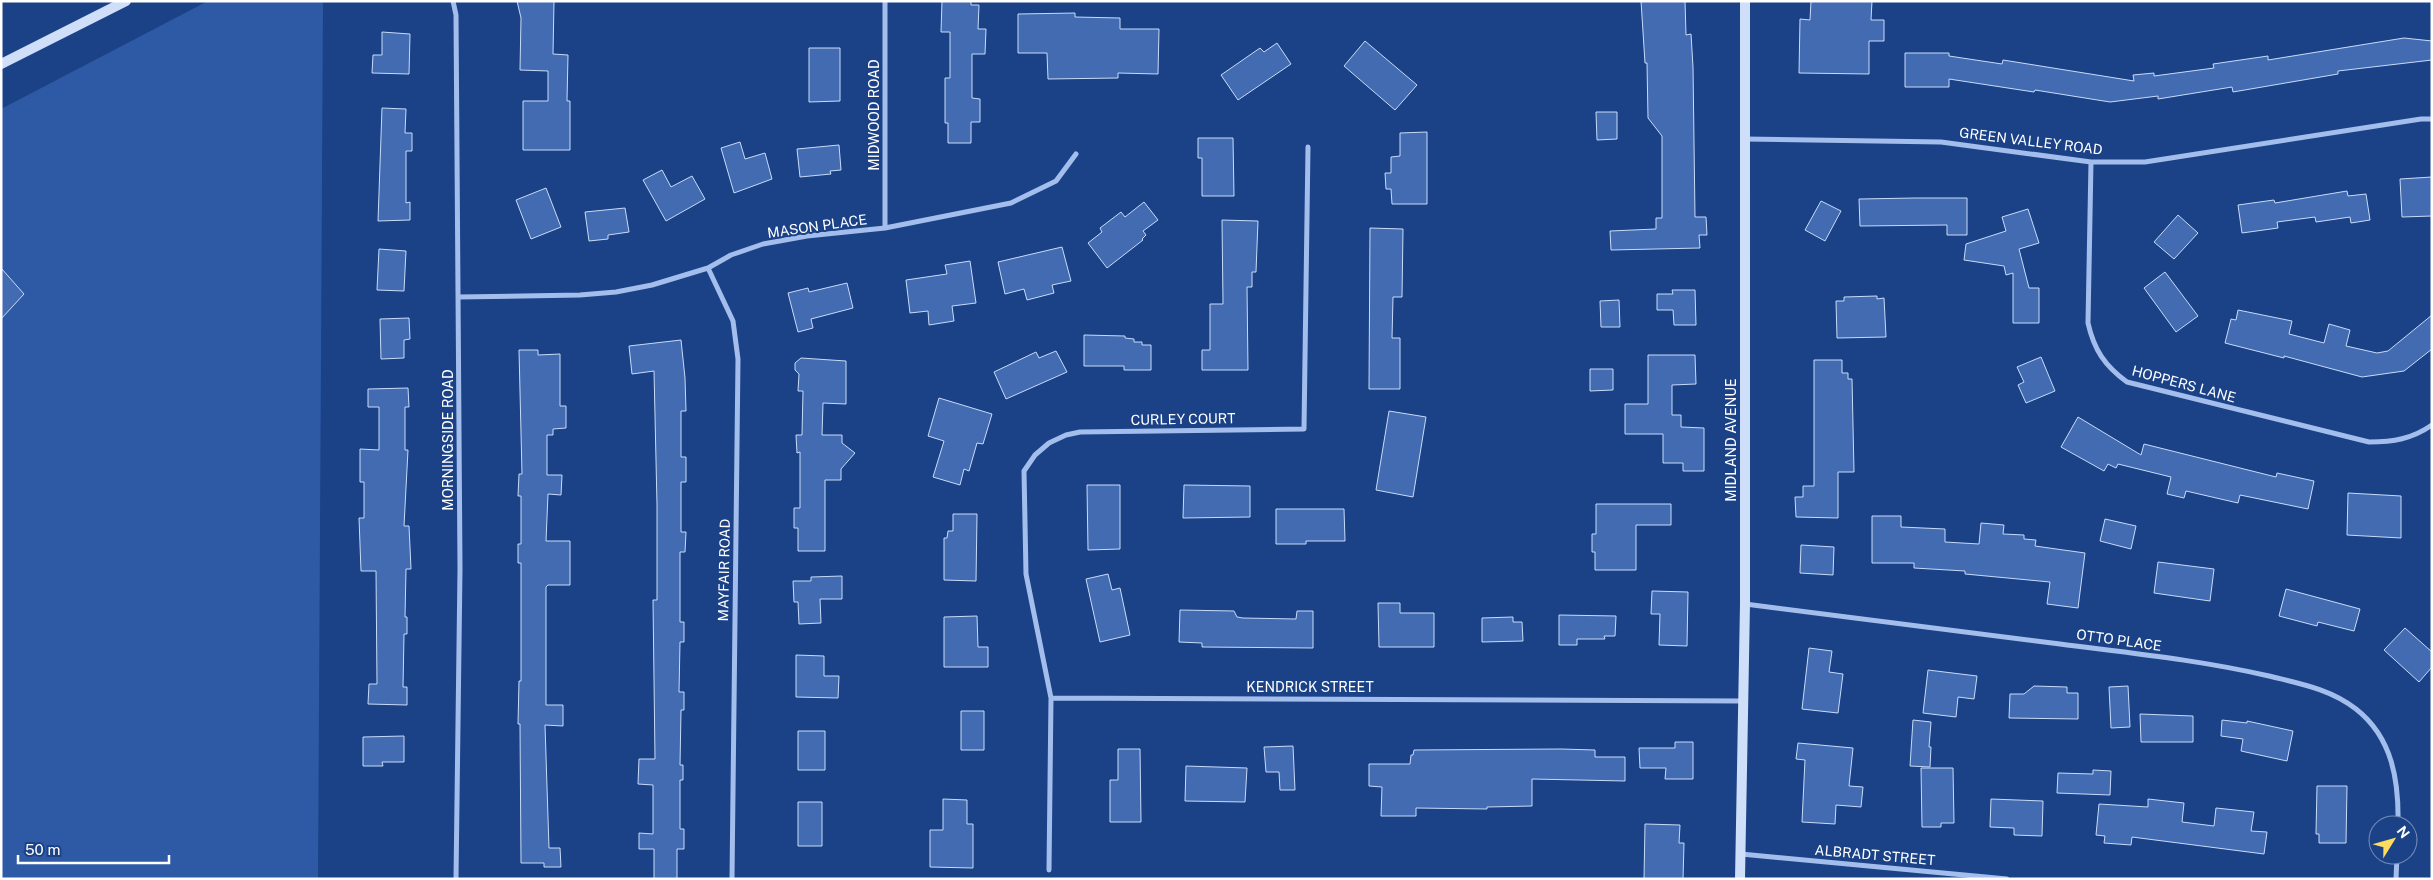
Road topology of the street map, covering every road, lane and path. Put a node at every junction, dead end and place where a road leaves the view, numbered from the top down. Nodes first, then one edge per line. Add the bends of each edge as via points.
1 (126, 1) edge
2 (454, 1) edge
3 (885, 1) edge
4 (1745, 1) edge
5 (1, 64) edge
6 (2432, 120) edge
7 (1743, 139) junction
8 (1308, 147) dead end
9 (1076, 154) dead end
10 (2091, 162) junction
11 (885, 228) junction
12 (708, 268) junction
13 (458, 297) junction
14 (2432, 425) edge
15 (1745, 604) junction
16 (1051, 698) junction
17 (1742, 701) junction
18 (2398, 815) edge
19 (1740, 854) junction
20 (2397, 865) edge
21 (1049, 870) dead end
22 (456, 879) edge
23 (732, 879) edge
24 (1740, 879) edge
25 (2007, 879) edge
26 (2396, 879) edge

1 - 5 street
2 - 13 street, MORNINGSIDE ROAD
3 - 11 street, MIDWOOD ROAD
4 - 7 street, MIDLAND AVENUE
6 - 10 street, GREEN VALLEY ROAD via 2145,162
7 - 10 street, GREEN VALLEY ROAD via 1941,142
7 - 15 street, MIDLAND AVENUE
8 - 16 street, CURLEY COURT via 1304,429 1080,432 1048,443 1024,471 1026,574
9 - 11 street, MASON PLACE via 1056,181 1011,203
10 - 14 street, HOPPERS LANE via 2088,323 2092,340 2112,372 2127,382 2369,442 2413,437
11 - 12 street, MASON PLACE via 763,244 731,255
12 - 13 street, MASON PLACE via 616,292
12 - 23 street, MAYFAIR ROAD via 732,321 738,359
13 - 22 street, MORNINGSIDE ROAD via 460,569
15 - 17 street, MIDLAND AVENUE
15 - 18 street, OTTO PLACE via 2203,663 2320,688 2358,710 2375,728 2388,750 2395,771
16 - 17 street, KENDRICK STREET
16 - 21 street
17 - 19 street, MIDLAND AVENUE
19 - 24 street, MIDLAND AVENUE
19 - 25 street, ALBRADT STREET
20 - 26 street

